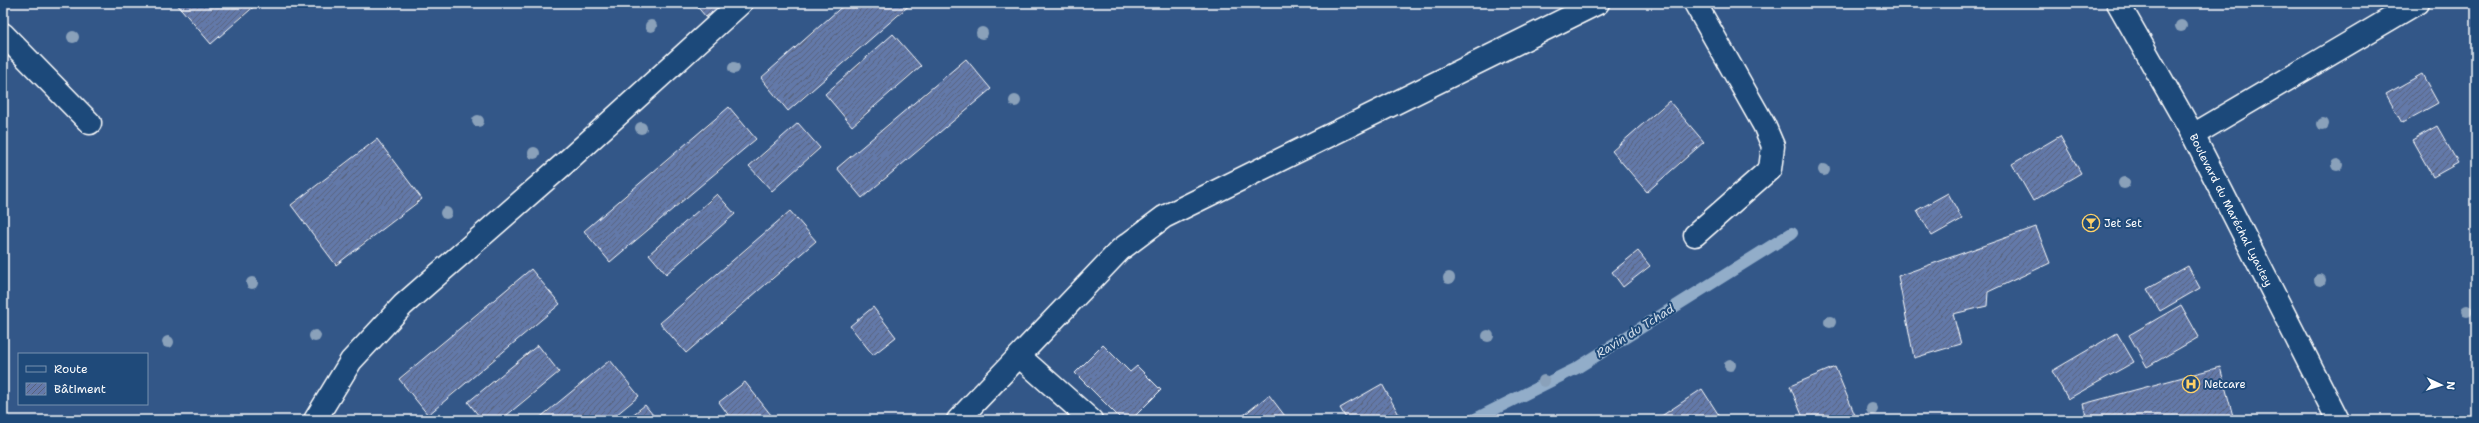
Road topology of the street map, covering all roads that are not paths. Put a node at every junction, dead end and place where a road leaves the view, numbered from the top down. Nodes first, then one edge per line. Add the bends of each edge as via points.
1 (741, 3) edge
2 (1598, 3) edge
3 (1695, 3) edge
4 (2118, 3) edge
5 (2417, 3) edge
6 (3, 34) edge
7 (90, 123) dead end
8 (2193, 135) junction
9 (1695, 235) dead end
10 (1018, 356) junction
11 (315, 420) edge
12 (958, 420) edge
13 (1091, 420) edge
14 (2338, 420) edge

1 - 11 street via 565,163 403,305 351,361
2 - 10 street via 1164,217 1120,250
3 - 9 street via 1764,125 1773,146 1770,169
4 - 8 street, Boulevard du Maréchal Lyautey
5 - 8 street
6 - 7 street
8 - 14 street, Boulevard du Maréchal Lyautey
10 - 12 street
10 - 13 street

